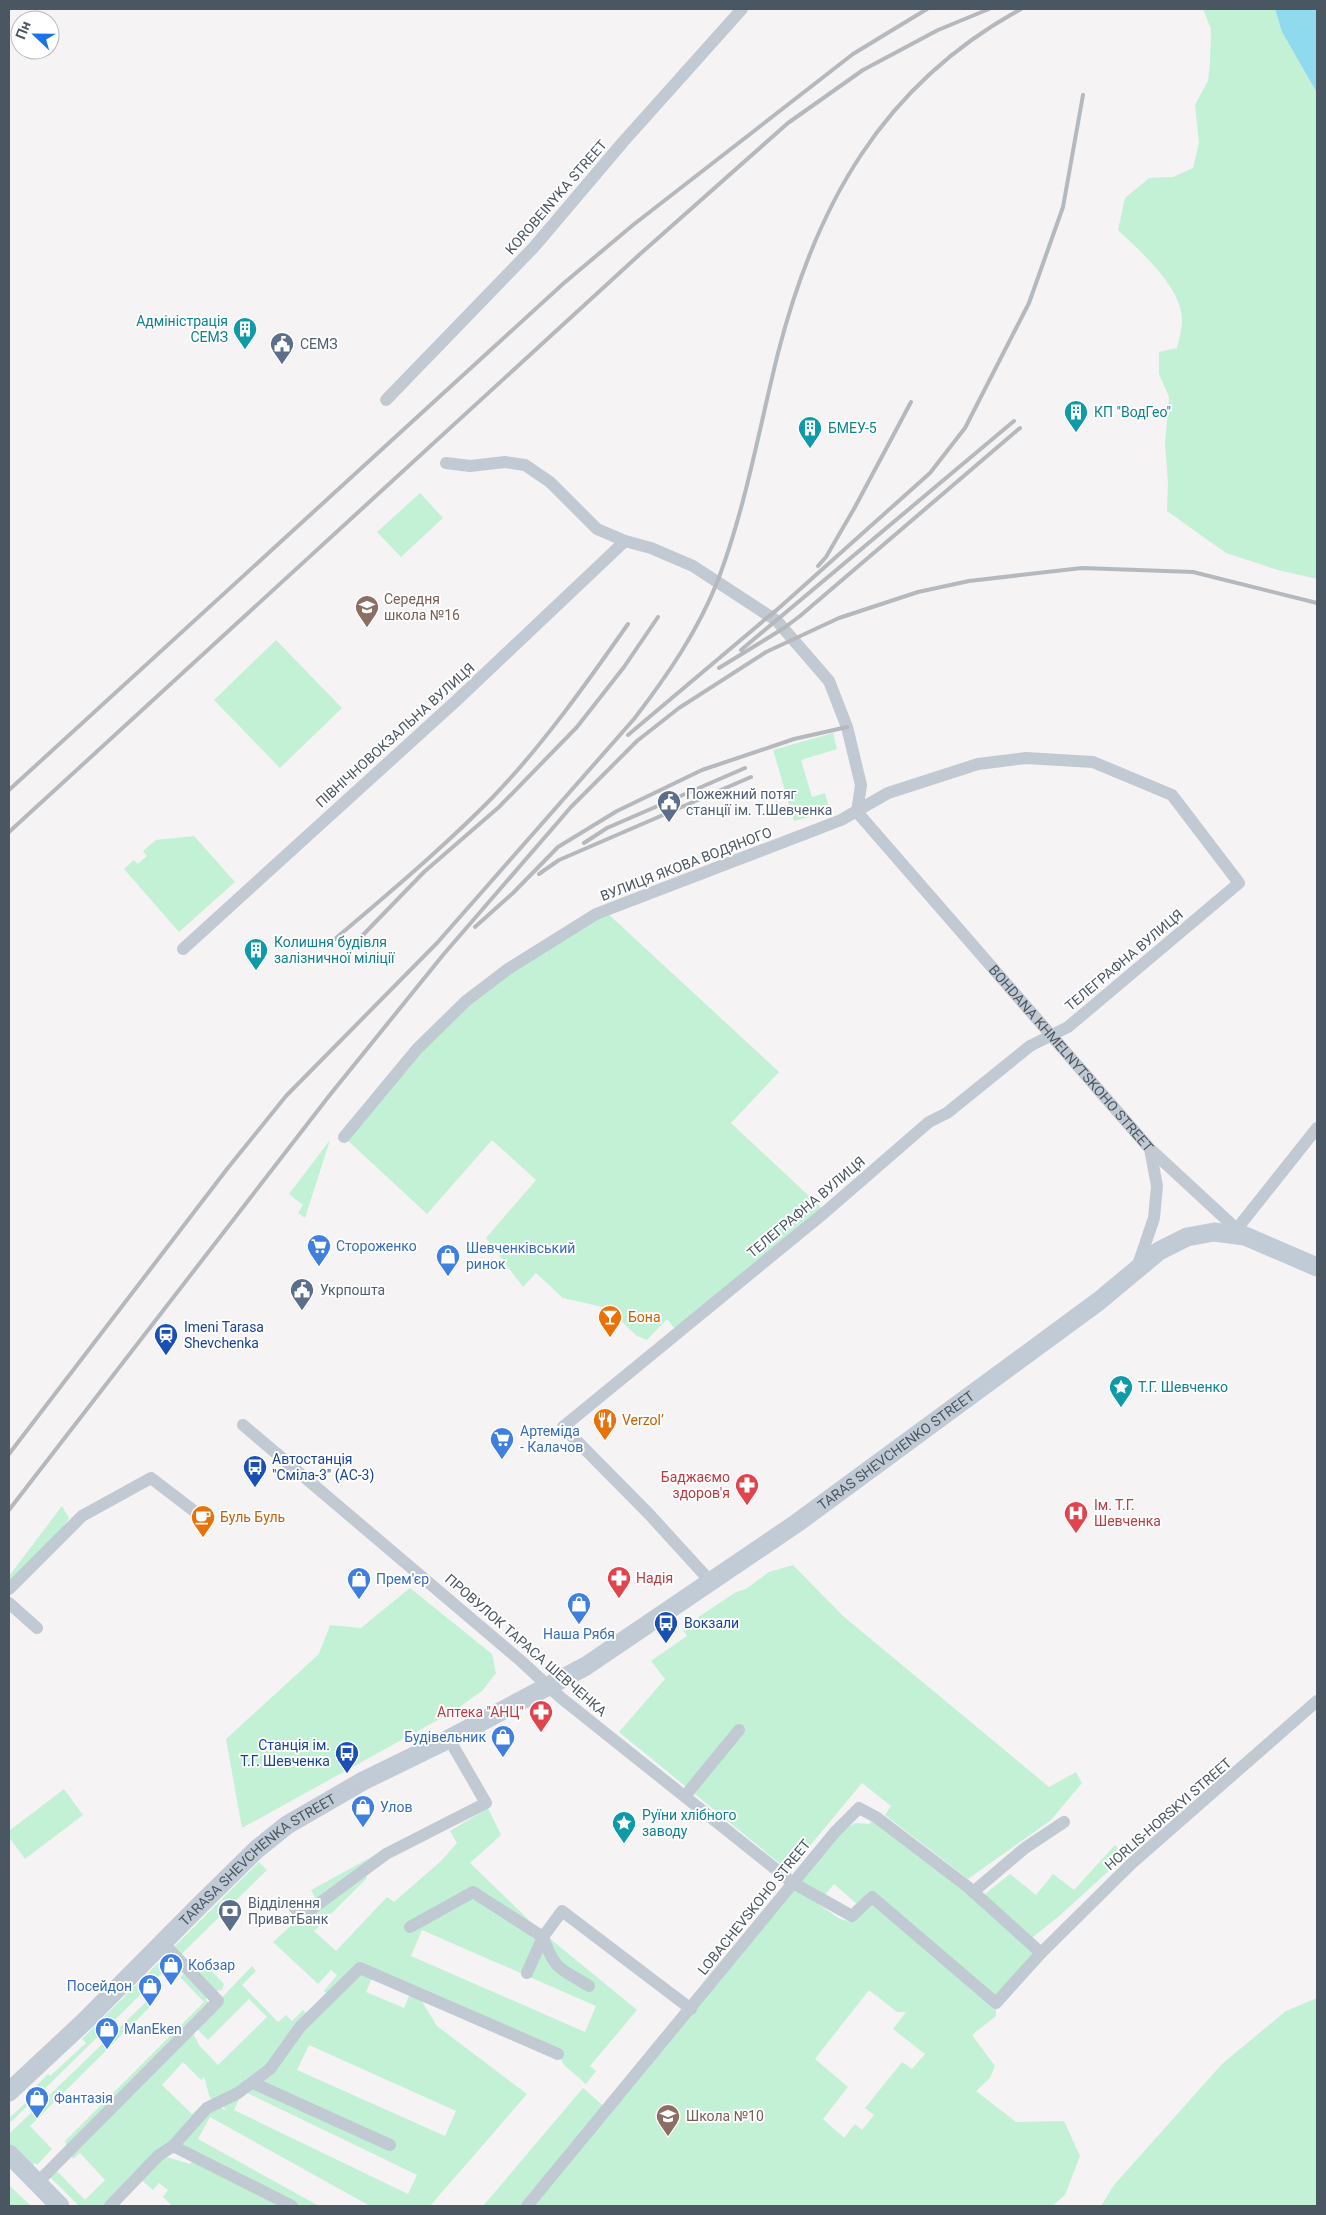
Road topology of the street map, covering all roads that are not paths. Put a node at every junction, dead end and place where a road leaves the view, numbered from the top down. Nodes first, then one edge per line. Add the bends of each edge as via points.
1 (742, 9) edge
2 (386, 400) dead end
3 (446, 463) dead end
4 (625, 541) junction
5 (857, 812) junction
6 (1239, 883) joint
7 (183, 949) dead end
8 (1049, 1036) junction
9 (1317, 1128) edge
10 (344, 1137) dead end
11 (1150, 1149) junction
12 (1241, 1233) junction
13 (1317, 1267) edge
14 (1137, 1268) junction
15 (243, 1424) dead end
16 (198, 1514) dead end
17 (711, 1582) junction
18 (9, 1589) edge
19 (9, 1602) edge
20 (37, 1628) dead end
21 (550, 1686) junction
22 (1317, 1701) edge
23 (739, 1730) dead end
24 (449, 1739) junction
25 (685, 1796) junction
26 (1064, 1822) dead end
27 (793, 1883) junction
28 (973, 1892) junction
29 (292, 1905) dead end
30 (410, 1926) dead end
31 (543, 1937) junction
32 (163, 1943) junction
33 (1041, 1953) junction
34 (527, 1974) dead end
35 (589, 1986) dead end
36 (691, 2009) junction
37 (558, 2054) dead end
38 (253, 2083) junction
39 (9, 2092) edge
40 (173, 2146) junction
41 (390, 2146) dead end
42 (9, 2154) edge
43 (36, 2183) junction
44 (60, 2206) edge
45 (110, 2206) edge
46 (292, 2206) edge
47 (527, 2206) edge

1 - 2 street, KOROBEINYKA STREET via 534,247
3 - 4 street via 470,466 505,462 525,466 550,482 597,530
4 - 5 street via 651,548 718,580 777,621 806,652 829,681 846,727 861,785
4 - 7 street, ПІВНІЧНОВОКЗАЛЬНА ВУЛИЦЯ via 457,700
5 - 6 street, ВУЛИЦЯ ЯКОВА ВОДЯНОГО via 888,793 978,764 1026,758 1093,762 1172,795
5 - 8 street, BOHDANA KHMELNYTSKOHO STREET
5 - 10 street, ВУЛИЦЯ ЯКОВА ВОДЯНОГО via 596,914 508,969 466,1000 417,1049
6 - 8 street, ТЕЛЕГРАФНА ВУЛИЦЯ via 1068,1027
8 - 11 street, BOHDANA KHMELNYTSKOHO STREET
8 - 17 street, ТЕЛЕГРАФНА ВУЛИЦЯ via 1030,1046 947,1113 929,1122 824,1213 563,1427
9 - 12 street
11 - 12 street, BOHDANA KHMELNYTSKOHO STREET
11 - 14 street via 1158,1186 1154,1218
12 - 13 main road, BOHDANA KHMELNYTSKOHO STREET
12 - 14 main road, TARAS SHEVCHENKO STREET via 1214,1232 1187,1237 1159,1251
14 - 17 main road, TARAS SHEVCHENKO STREET via 1099,1301 797,1523
15 - 21 street, ПРОВУЛОК ТАРАСА ШЕВЧЕНКА
16 - 18 street via 150,1478 82,1516
17 - 21 main road, TARAS SHEVCHENKO STREET via 586,1666
19 - 20 street
21 - 24 main road, TARASA SHEVCHENKA STREET
21 - 25 street, ПРОВУЛОК ТАРАСА ШЕВЧЕНКА
22 - 33 street, HORLIS-HORSKYI STREET via 1131,1864
23 - 25 street
24 - 29 street via 486,1803 386,1854 305,1914 300,1914
24 - 32 main road, TARASA SHEVCHENKA STREET via 363,1781 287,1825 257,1850
25 - 27 street, ПРОВУЛОК ТАРАСА ШЕВЧЕНКА
26 - 28 street via 1025,1848
27 - 28 street, LOBACHEVSKOHO STREET via 835,1832 860,1808
27 - 33 street, HORLIS-HORSKYI STREET via 852,1916 872,1897 996,2003
27 - 36 street, LOBACHEVSKOHO STREET
28 - 33 street, LOBACHEVSKOHO STREET
30 - 31 street via 473,1892
31 - 34 street
31 - 35 street via 558,1967
31 - 36 street via 562,1910
32 - 39 main road, TARASA SHEVCHENKA STREET
32 - 43 street via 218,2001
36 - 47 street, LOBACHEVSKOHO STREET
37 - 38 street via 360,1968 300,2027 270,2069
38 - 40 street via 207,2108
38 - 41 street
40 - 45 street via 159,2155
40 - 46 street
42 - 43 main road
43 - 44 main road

